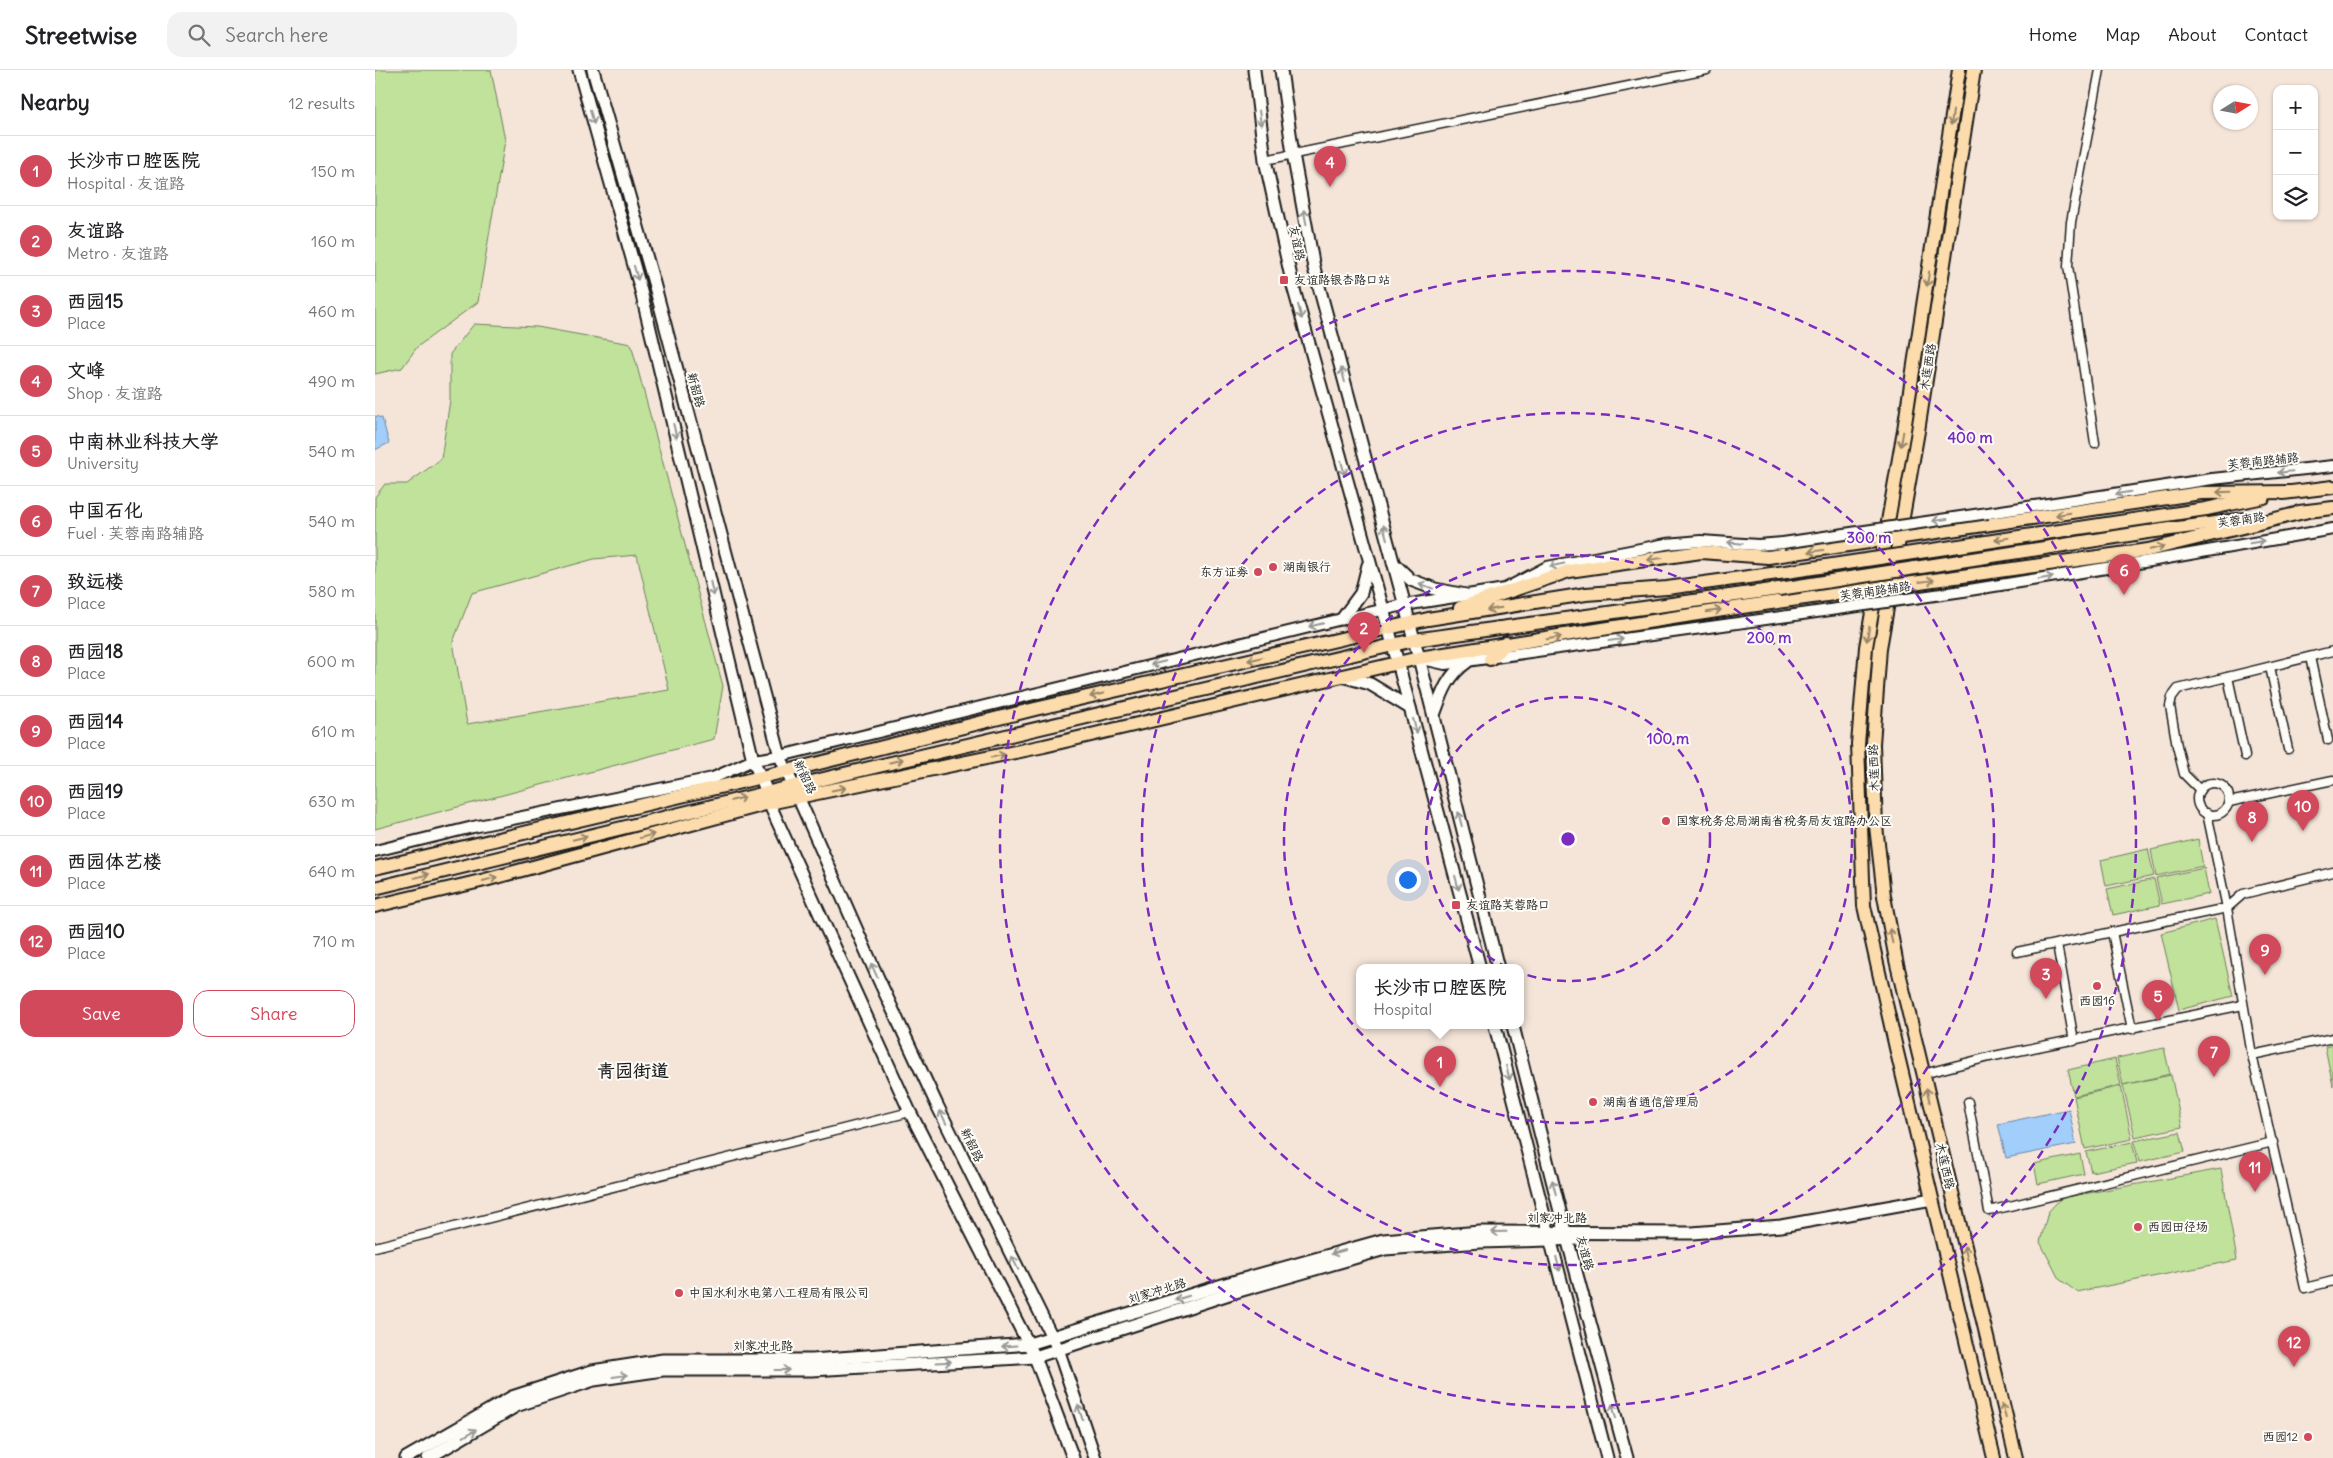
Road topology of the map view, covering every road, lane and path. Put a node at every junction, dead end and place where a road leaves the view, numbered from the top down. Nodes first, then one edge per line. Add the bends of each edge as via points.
1 (579, 70) edge
2 (593, 70) edge
3 (1254, 70) edge
4 (1281, 70) edge
5 (1707, 70) edge
6 (1959, 70) edge
7 (1975, 70) edge
8 (2100, 70) edge
9 (1293, 154) junction
10 (1265, 160) junction
11 (2095, 443) dead end
12 (2333, 466) edge
13 (2333, 487) edge
14 (2291, 492) junction
15 (2333, 508) edge
16 (2308, 511) junction
17 (2333, 529) edge
18 (1899, 539) junction
19 (1885, 541) junction
20 (1369, 563) junction
21 (1393, 563) junction
22 (1549, 577) junction
23 (1891, 586) junction
24 (1877, 588) junction
25 (1505, 589) junction
26 (1466, 595) junction
27 (1404, 605) junction
28 (1382, 610) junction
29 (1342, 619) junction
30 (1428, 619) junction
31 (1409, 624) junction
32 (1526, 624) junction
33 (1388, 629) junction
34 (1414, 640) junction
35 (1505, 644) junction
36 (1391, 645) junction
37 (2333, 652) edge
38 (2310, 657) junction
39 (1419, 658) junction
40 (1490, 659) junction
41 (1467, 662) junction
42 (1398, 663) junction
43 (2271, 667) junction
44 (1342, 676) junction
45 (2228, 677) junction
46 (1410, 708) junction
47 (1434, 715) junction
48 (2328, 740) dead end
49 (2288, 749) dead end
50 (780, 756) junction
51 (2245, 756) dead end
52 (753, 760) junction
53 (787, 772) junction
54 (761, 777) junction
55 (2333, 780) edge
56 (2200, 790) junction
57 (797, 792) junction
58 (768, 798) junction
59 (2229, 802) junction
60 (2207, 814) junction
61 (375, 851) edge
62 (375, 868) edge
63 (2333, 872) edge
64 (375, 888) edge
65 (375, 906) edge
66 (2227, 908) junction
67 (2111, 932) junction
68 (2057, 944) junction
69 (2017, 952) dead end
70 (1479, 964) edge
71 (1497, 964) edge
72 (2243, 1005) junction
73 (2132, 1028) junction
74 (1496, 1029) edge
75 (1514, 1029) edge
76 (2333, 1038) edge
77 (2074, 1041) junction
78 (2252, 1055) junction
79 (1923, 1074) junction
80 (1968, 1102) dead end
81 (910, 1112) junction
82 (2273, 1142) junction
83 (1933, 1201) junction
84 (1566, 1235) junction
85 (1551, 1236) junction
86 (375, 1247) edge
87 (2333, 1281) edge
88 (1052, 1337) junction
89 (1029, 1344) junction
90 (1058, 1349) junction
91 (1035, 1356) junction
92 (406, 1458) edge
93 (428, 1458) edge
94 (1073, 1458) edge
95 (1095, 1458) edge
96 (1607, 1458) edge
97 (1627, 1458) edge
98 (1994, 1458) edge
99 (2016, 1458) edge

1 -> 52 main road via 640,287
2 - 50 main road, 新韶路
3 -> 10 main road, 友谊路
4 - 9 main road, 友谊路
5 - 9 street
6 -> 19 main road, 木莲西路
7 - 18 main road, 木莲西路
8 - 11 street via 2071,222 2068,266
9 - 10 street
21 -> 9 main road, 友谊路 via 1315,268
10 -> 20 main road, 友谊路 via 1293,286
12 -> 25 street, 芙蓉南路辅路, bridge via 2212,480 1758,546 1701,540 1666,544 1547,566
13 - 14 main road, 芙蓉南路
14 -> 18 main road via 2201,493
14 -> 30 main road, 芙蓉南路, bridge via 2206,509 1785,572 1667,588 1586,594
15 - 16 main road, 芙蓉南路
23 -> 16 main road via 2148,550
16 - 32 main road, 芙蓉南路, bridge
40 -> 17 street, 芙蓉南路辅路, bridge via 1963,591
18 - 19 main road
18 - 23 main road, 木莲西路
19 -> 22 main road via 1768,557 1701,552 1569,571
19 - 24 main road, 木莲西路
20 - 28 main road, 友谊路
20 - 29 main road via 1361,593
26 -> 21 main road via 1411,580
21 - 27 main road, 友谊路
22 - 25 main road
22 - 30 main road
23 - 24 main road
79 -> 23 main road, 木莲西路 via 1896,960 1876,826 1873,744 1880,648
35 -> 24 main road
24 -> 83 main road, 木莲西路 via 1866,648 1858,744 1864,906
25 - 26 street, 芙蓉南路辅路
26 - 27 street, 芙蓉南路辅路
27 - 28 street, 芙蓉南路辅路
27 - 31 main road, 友谊路
28 - 29 street, 芙蓉南路辅路
28 - 33 main road, 友谊路
29 -> 50 street, 芙蓉南路辅路
30 - 31 main road
31 - 33 main road
31 - 34 main road, 友谊路
32 - 34 main road, 芙蓉南路
32 - 35 main road
33 - 36 main road, 友谊路
33 -> 53 main road via 1035,710
34 - 36 main road, 芙蓉南路
34 - 39 main road, 友谊路
35 - 39 main road
35 - 40 main road
36 - 42 main road, 友谊路
57 -> 36 main road, 芙蓉南路
37 - 38 street
38 - 43 street
38 - 48 street
39 - 41 street, 芙蓉南路辅路 via 1445,664
39 - 42 main road
39 - 47 main road, 友谊路
40 - 41 street, 芙蓉南路辅路
41 - 47 main road via 1446,683
42 - 44 main road
42 - 46 main road, 友谊路
43 - 45 street
43 - 49 street
44 - 46 main road via 1369,684
57 -> 44 main road via 1043,746
45 - 51 street
45 - 56 street via 2178,689 2172,697 2170,706 2184,774
46 -> 70 main road, 友谊路
71 -> 47 main road, 友谊路
50 - 52 street, 芙蓉南路辅路
50 - 53 main road, 新韶路
52 - 54 main road
52 - 61 street, 芙蓉南路辅路 via 713,778 473,827
53 - 54 main road
53 - 57 main road, 新韶路
54 - 58 main road
54 - 62 main road
55 - 59 street
56 - 59 street via 2208,784 2219,784 2227,791
56 - 60 street via 2199,806
57 - 58 main road
88 -> 57 main road, 新韶路 via 933,1096
64 -> 58 main road
65 -> 58 main road via 485,880
58 - 81 main road
59 - 60 street via 2218,814
60 - 66 street
63 - 66 street via 2243,894
66 - 67 street
66 - 72 street
67 - 68 street
67 - 73 street
68 - 69 street
68 - 77 street
72 - 73 street
72 - 78 street
73 - 77 street
74 -> 85 main road
84 -> 75 main road, 友谊路
76 - 78 street
77 - 79 street via 1989,1057
78 - 82 street
99 -> 79 main road, 木莲西路
80 - 82 street via 1989,1211
81 - 86 street
81 - 89 main road
82 - 87 street via 2305,1288
83 - 84 main road, 刘家冲北路 via 1781,1226
83 - 98 main road, 木莲西路
84 - 85 main road, 刘家冲北路
97 -> 84 main road, 友谊路
85 -> 88 main road, 刘家冲北路 via 1480,1232 1383,1240
85 - 90 main road, 刘家冲北路 via 1385,1249 1232,1293
85 -> 96 main road
88 - 89 main road, 刘家冲北路
88 - 90 main road, 新韶路
89 - 91 main road
89 -> 92 main road, 刘家冲北路 via 812,1360 663,1360 592,1371 512,1397
90 - 91 main road, 刘家冲北路
95 -> 90 main road, 新韶路
93 -> 91 main road, 刘家冲北路 via 516,1406 594,1380 663,1370 812,1370
91 - 94 main road

